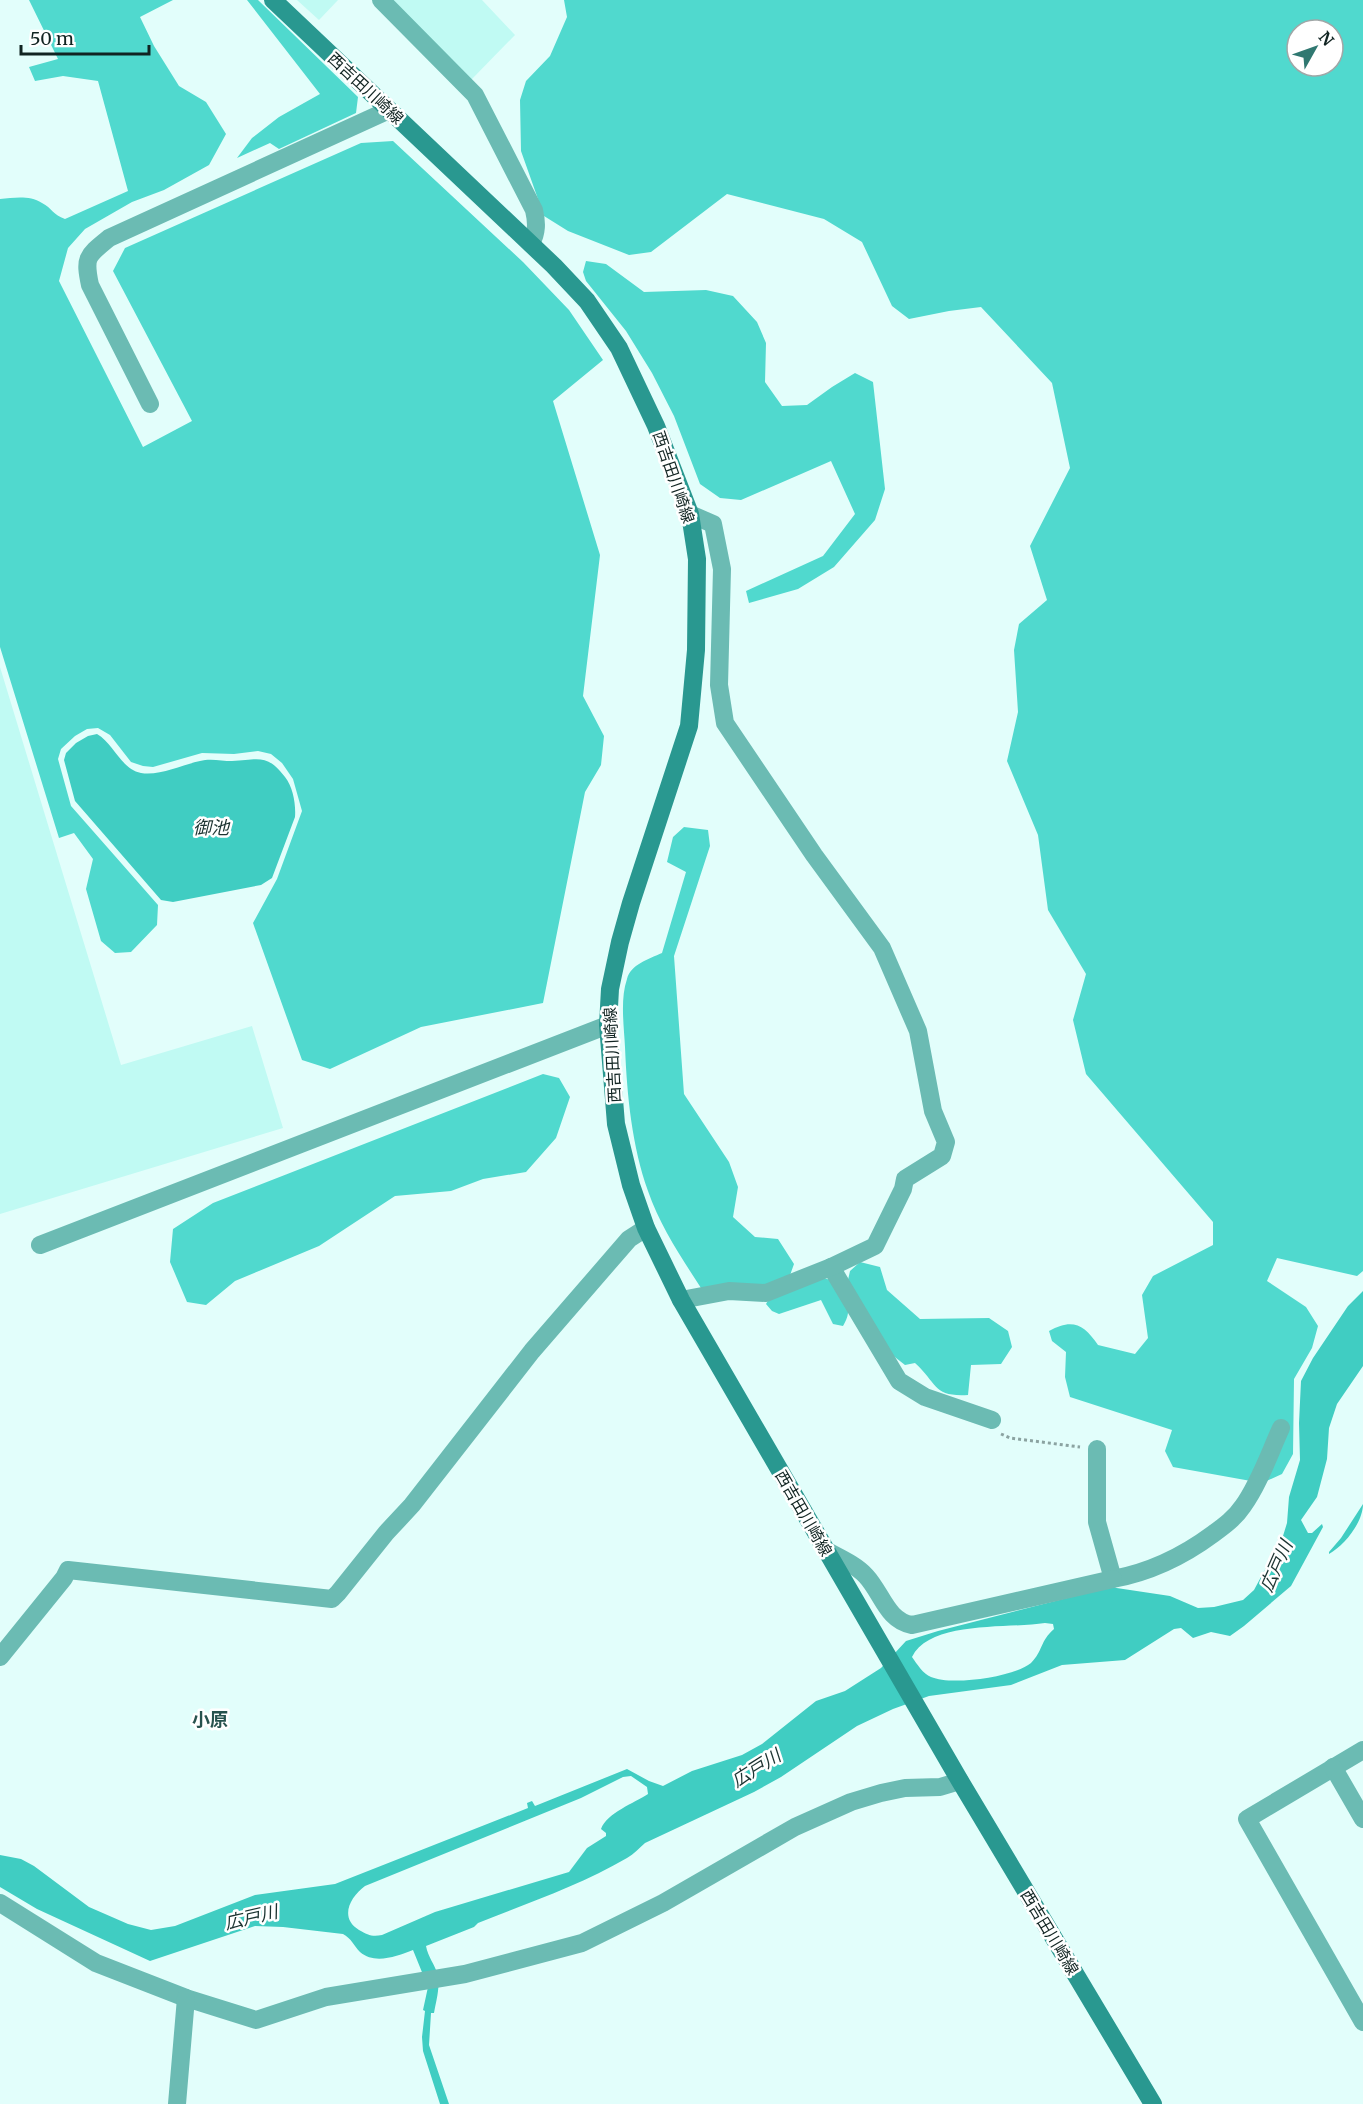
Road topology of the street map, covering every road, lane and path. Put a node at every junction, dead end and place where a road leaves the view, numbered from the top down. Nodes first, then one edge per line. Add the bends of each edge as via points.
1 (273, 0) edge
2 (381, 0) edge
3 (389, 110) junction
4 (531, 244) junction
5 (150, 404) dead end
6 (690, 514) junction
7 (608, 1025) junction
8 (646, 1228) junction
9 (40, 1245) dead end
10 (831, 1267) junction
11 (681, 1300) junction
12 (992, 1420) joint
13 (1281, 1428) dead end
14 (1097, 1449) joint
15 (827, 1551) junction
16 (1113, 1579) junction
17 (0, 1657) edge
18 (1363, 1750) edge
19 (1334, 1767) junction
20 (960, 1781) junction
21 (1363, 1819) edge
22 (0, 1903) edge
23 (186, 1998) junction
24 (1363, 2022) edge
25 (177, 2104) edge
26 (1153, 2104) edge

1 - 3 main road, 西吉田川崎線
2 - 4 street via 482,105 534,210 537,225
3 - 4 main road, 西吉田川崎線
3 - 5 street via 109,238 91,252 86,266 90,285
4 - 6 main road, 西吉田川崎線 via 587,301 619,348 656,426
6 - 7 main road, 西吉田川崎線 via 697,571 696,650 689,726 620,942 610,989
6 - 10 street via 713,524 722,569 719,685 725,723 882,948 918,1031 933,1112 946,1142 942,1156 905,1179 875,1246
7 - 8 main road, 西吉田川崎線 via 616,1125 630,1185
7 - 9 street
8 - 11 main road, 西吉田川崎線
8 - 17 street via 629,1239 532,1351 332,1599 68,1570
10 - 11 street via 766,1293 729,1291
10 - 12 street via 899,1381 925,1397
11 - 15 main road, 西吉田川崎線
12 - 14 path via 993,1431 1010,1438
13 - 16 street via 1246,1502 1233,1518 1164,1564
14 - 16 street via 1097,1522
15 - 16 street via 860,1570 897,1620 912,1625
15 - 20 main road, 西吉田川崎線
18 - 19 street
19 - 21 street
19 - 24 street via 1247,1819
20 - 23 street via 940,1787 905,1788 851,1802 795,1827 609,1930 549,1953 465,1974 326,1997 256,2020
20 - 26 main road, 西吉田川崎線
22 - 23 street via 96,1963
23 - 25 street

